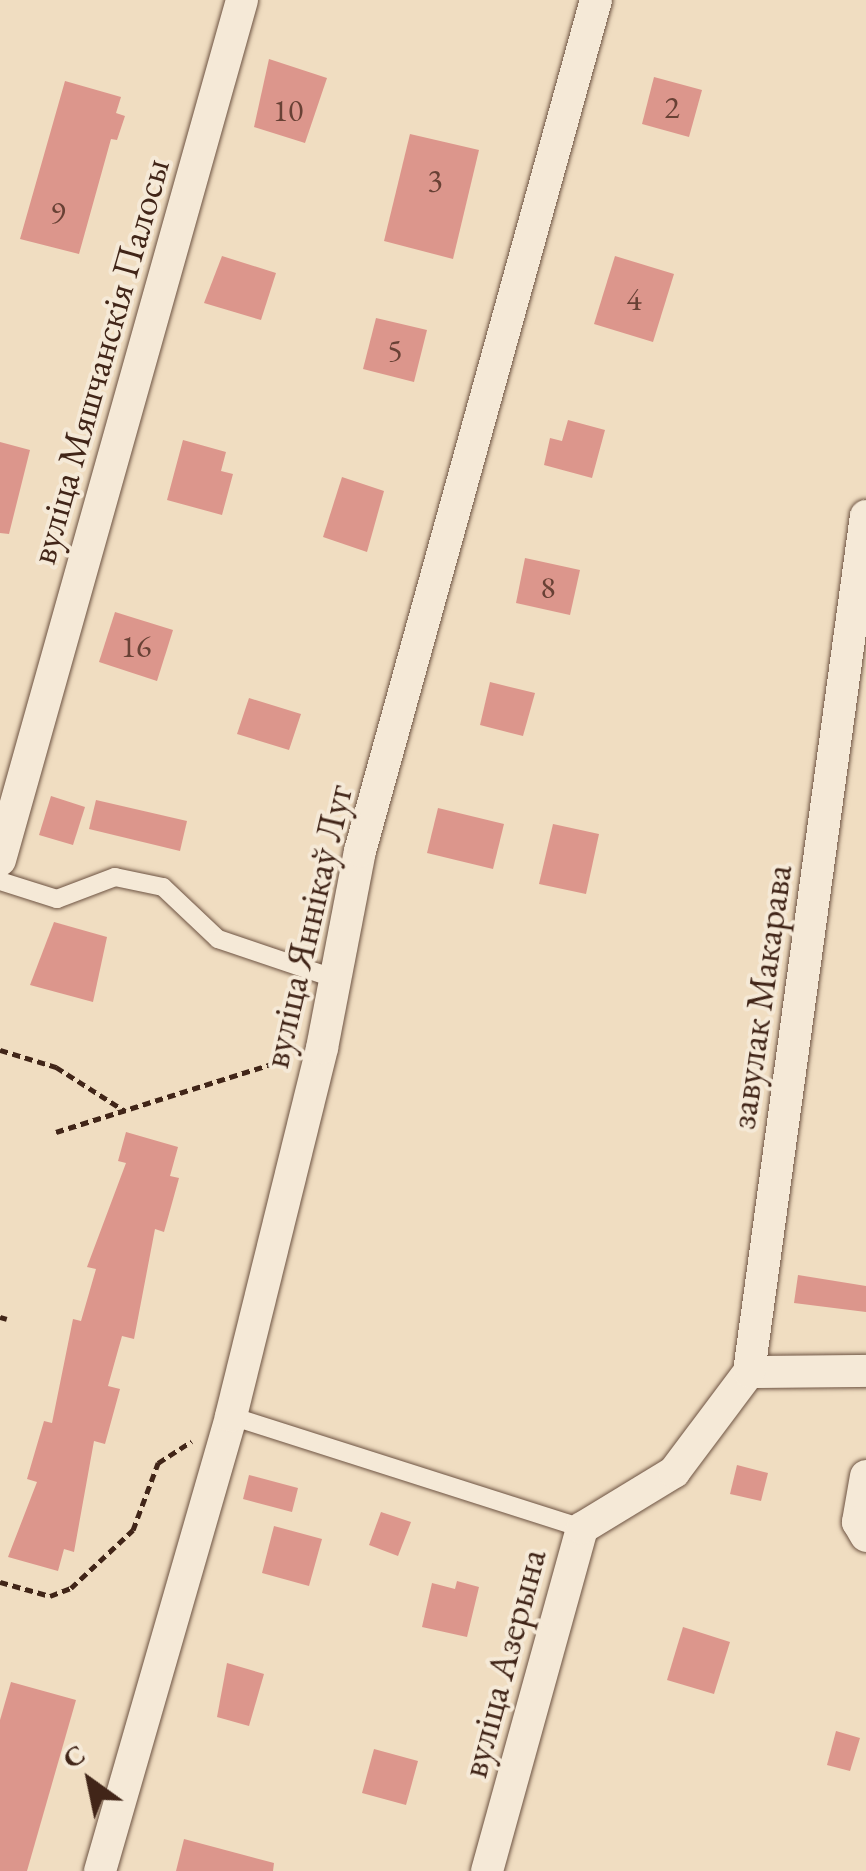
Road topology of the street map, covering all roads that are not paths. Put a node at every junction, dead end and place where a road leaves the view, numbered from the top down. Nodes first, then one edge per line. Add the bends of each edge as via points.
1 (242, 0) edge
2 (596, 0) edge
3 (866, 516) edge
4 (0, 860) edge
5 (0, 881) edge
6 (336, 979) junction
7 (866, 1370) edge
8 (748, 1372) junction
9 (230, 1416) junction
10 (866, 1476) edge
11 (582, 1528) junction
12 (866, 1536) edge
13 (100, 1871) edge
14 (487, 1871) edge

1 - 4 street, вуліца Мяшчанскія Палосы
2 - 6 street, вуліца Яннікаў Луг via 360,851
3 - 8 street, завулак Макарава
5 - 6 lane via 56,899 115,877 163,888 218,939
6 - 9 street, вуліца Яннікаў Луг
7 - 8 street
8 - 11 street, вуліца Азерына via 674,1472
9 - 11 lane
9 - 13 street, вуліца Яннікаў Луг
10 - 12 street via 858,1522
11 - 14 street, вуліца Азерына

